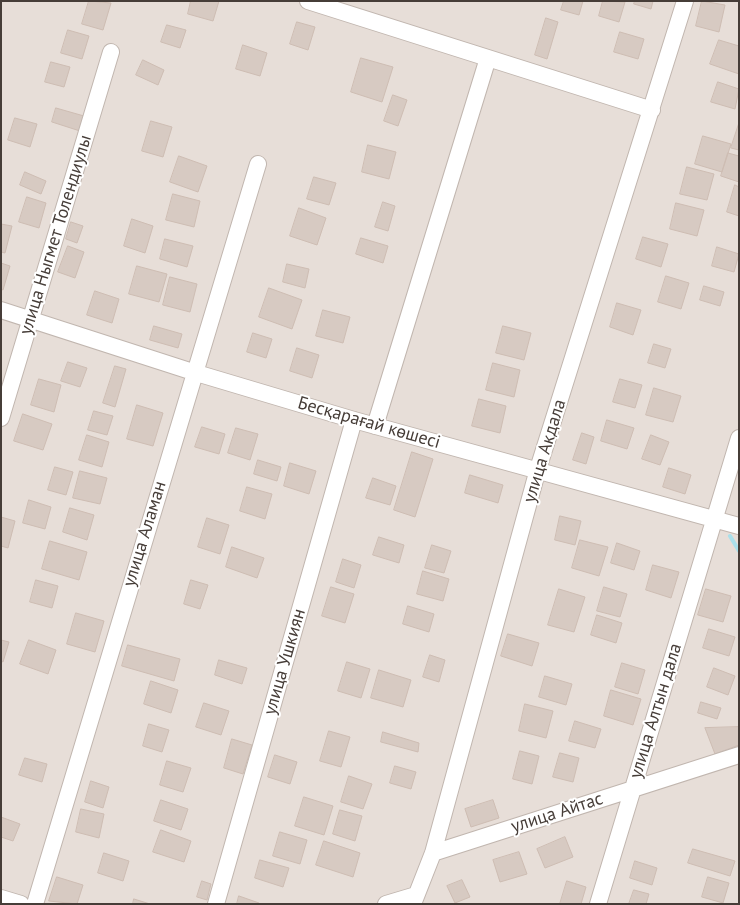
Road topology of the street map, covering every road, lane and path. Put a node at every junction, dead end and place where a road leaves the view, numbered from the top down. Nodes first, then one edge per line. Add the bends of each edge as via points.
1 (308, 1) edge
2 (685, 1) edge
3 (111, 52) dead end
4 (488, 58) junction
5 (652, 110) junction
6 (258, 164) dead end
7 (1, 310) edge
8 (31, 319) junction
9 (194, 372) junction
10 (1, 418) edge
11 (354, 420) junction
12 (375, 426) junction
13 (739, 438) edge
14 (538, 469) junction
15 (715, 519) junction
16 (739, 526) edge
17 (739, 755) edge
18 (632, 789) junction
19 (433, 853) junction
20 (1, 898) edge
21 (415, 899) edge
22 (22, 904) edge
23 (34, 904) edge
24 (216, 904) edge
25 (386, 904) edge
26 (598, 904) edge

1 - 4 street
2 - 5 street, улица Акдала
3 - 8 street, улица Ныгмет Толендиулы
4 - 5 street
4 - 12 street
5 - 14 street, улица Акдала
6 - 9 street, улица Аламан
7 - 8 street, Бесқарағай көшесі
8 - 9 street, Бесқарағай көшесі
8 - 10 street, улица Ныгмет Толендиулы
9 - 11 street, Бесқарағай көшесі
9 - 23 street, улица Аламан
11 - 12 street, Бесқарағай көшесі
11 - 24 street, улица Ушкиян
12 - 14 street, Бесқарағай көшесі
13 - 15 street, улица Алтын дала
14 - 15 street, Бесқарағай көшесі
14 - 19 street, улица Акдала
15 - 16 street, Бесқарағай көшесі
15 - 18 street, улица Алтын дала
17 - 18 street, улица Айтас
18 - 19 street, улица Айтас
18 - 26 street, улица Алтын дала
19 - 21 street, улица Акдала
20 - 22 street
21 - 25 street

